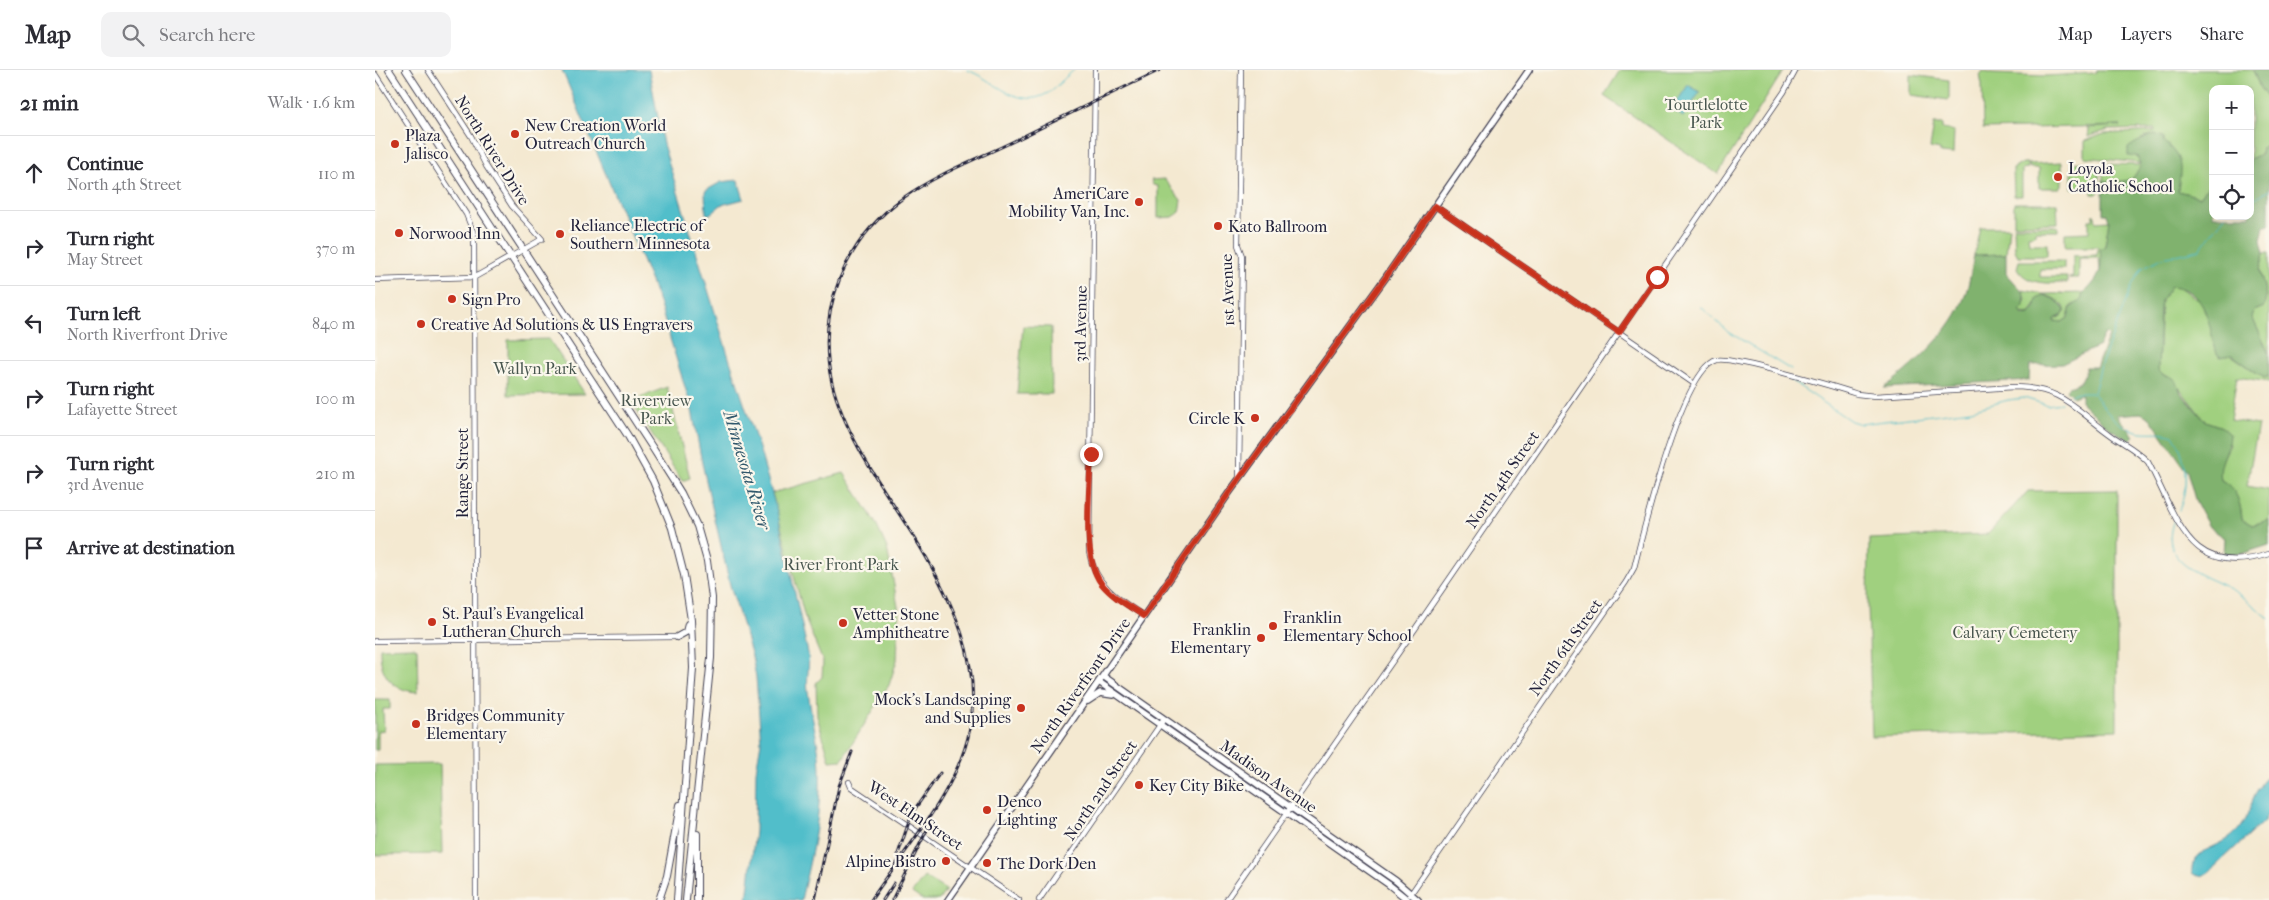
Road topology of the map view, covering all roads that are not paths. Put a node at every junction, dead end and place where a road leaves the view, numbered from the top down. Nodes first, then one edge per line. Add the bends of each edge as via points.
1 (389, 70) edge
2 (406, 70) edge
3 (428, 70) edge
4 (1095, 70) edge
5 (1241, 70) edge
6 (1529, 70) edge
7 (1795, 70) edge
8 (375, 74) edge
9 (1435, 206) junction
10 (524, 251) junction
11 (511, 258) junction
12 (475, 277) junction
13 (375, 280) edge
14 (1619, 332) junction
15 (1693, 383) junction
16 (1239, 480) junction
17 (2269, 554) edge
18 (687, 590) junction
19 (1144, 616) junction
20 (677, 637) junction
21 (476, 640) junction
22 (375, 641) edge
23 (693, 654) junction
24 (1103, 676) junction
25 (1099, 682) junction
26 (1120, 698) junction
27 (1084, 704) junction
28 (1163, 719) junction
29 (1159, 726) junction
30 (686, 770) junction
31 (849, 782) dead end
32 (697, 795) junction
33 (1290, 807) junction
34 (1286, 813) junction
35 (971, 867) junction
36 (1411, 893) junction
37 (476, 900) edge
38 (659, 900) edge
39 (677, 900) edge
40 (686, 900) edge
41 (697, 900) edge
42 (948, 900) edge
43 (1019, 900) edge
44 (1039, 900) edge
45 (1226, 900) edge
46 (1407, 900) edge
47 (1418, 900) edge

1 - 11 highway
2 - 10 highway
3 - 10 street, North River Drive via 512,206 542,239
4 - 19 street, 3rd Avenue via 1089,545 1097,577 1113,595
5 - 16 street, 1st Avenue
6 - 9 main road, North Riverfront Drive
7 - 14 street, North 4th Street via 1784,92
8 - 12 street, Range Street via 470,222 474,234
9 - 14 street
9 - 16 main road, North Riverfront Drive
10 - 11 street
10 - 32 highway via 671,477 697,526 707,561 713,615
11 - 12 street
11 - 18 highway via 647,468 672,528
12 - 13 street
12 - 21 street, Range Street
14 - 15 street
14 - 33 street, North 4th Street
15 - 17 street, North 6th Street via 1705,365 1723,359 1875,396 2036,388 2071,403 2138,452 2148,462 2188,536 2202,552 2229,561
15 - 36 street, North 6th Street via 1661,464 1634,568
16 - 19 main road, North Riverfront Drive
18 - 20 highway via 688,629
18 - 23 highway
19 - 24 main road, North Riverfront Drive
20 - 21 street
20 - 23 highway via 688,641
21 - 22 street
21 - 37 street, Range Street
23 - 30 highway
24 - 25 main road, North Riverfront Drive
24 - 28 main road, Madison Avenue
25 - 26 main road, Madison Avenue
25 - 27 main road, North Riverfront Drive
26 - 27 main road via 1101,692
26 - 29 main road, Madison Avenue
27 - 35 main road, North Riverfront Drive
28 - 29 street, North 2nd Street
28 - 33 main road, Madison Avenue
29 - 34 main road, Madison Avenue
29 - 44 street, North 2nd Street
30 - 38 highway via 671,861
30 - 39 highway
31 - 35 street, West Elm Street via 851,787
32 - 40 highway
32 - 41 highway
33 - 34 street, North 4th Street
33 - 36 main road, Madison Avenue
34 - 45 street, North 4th Street
34 - 46 main road, Madison Avenue
35 - 42 main road, North Riverfront Drive
35 - 43 street, West Elm Street
36 - 46 street, North 6th Street
36 - 47 main road, Madison Avenue

